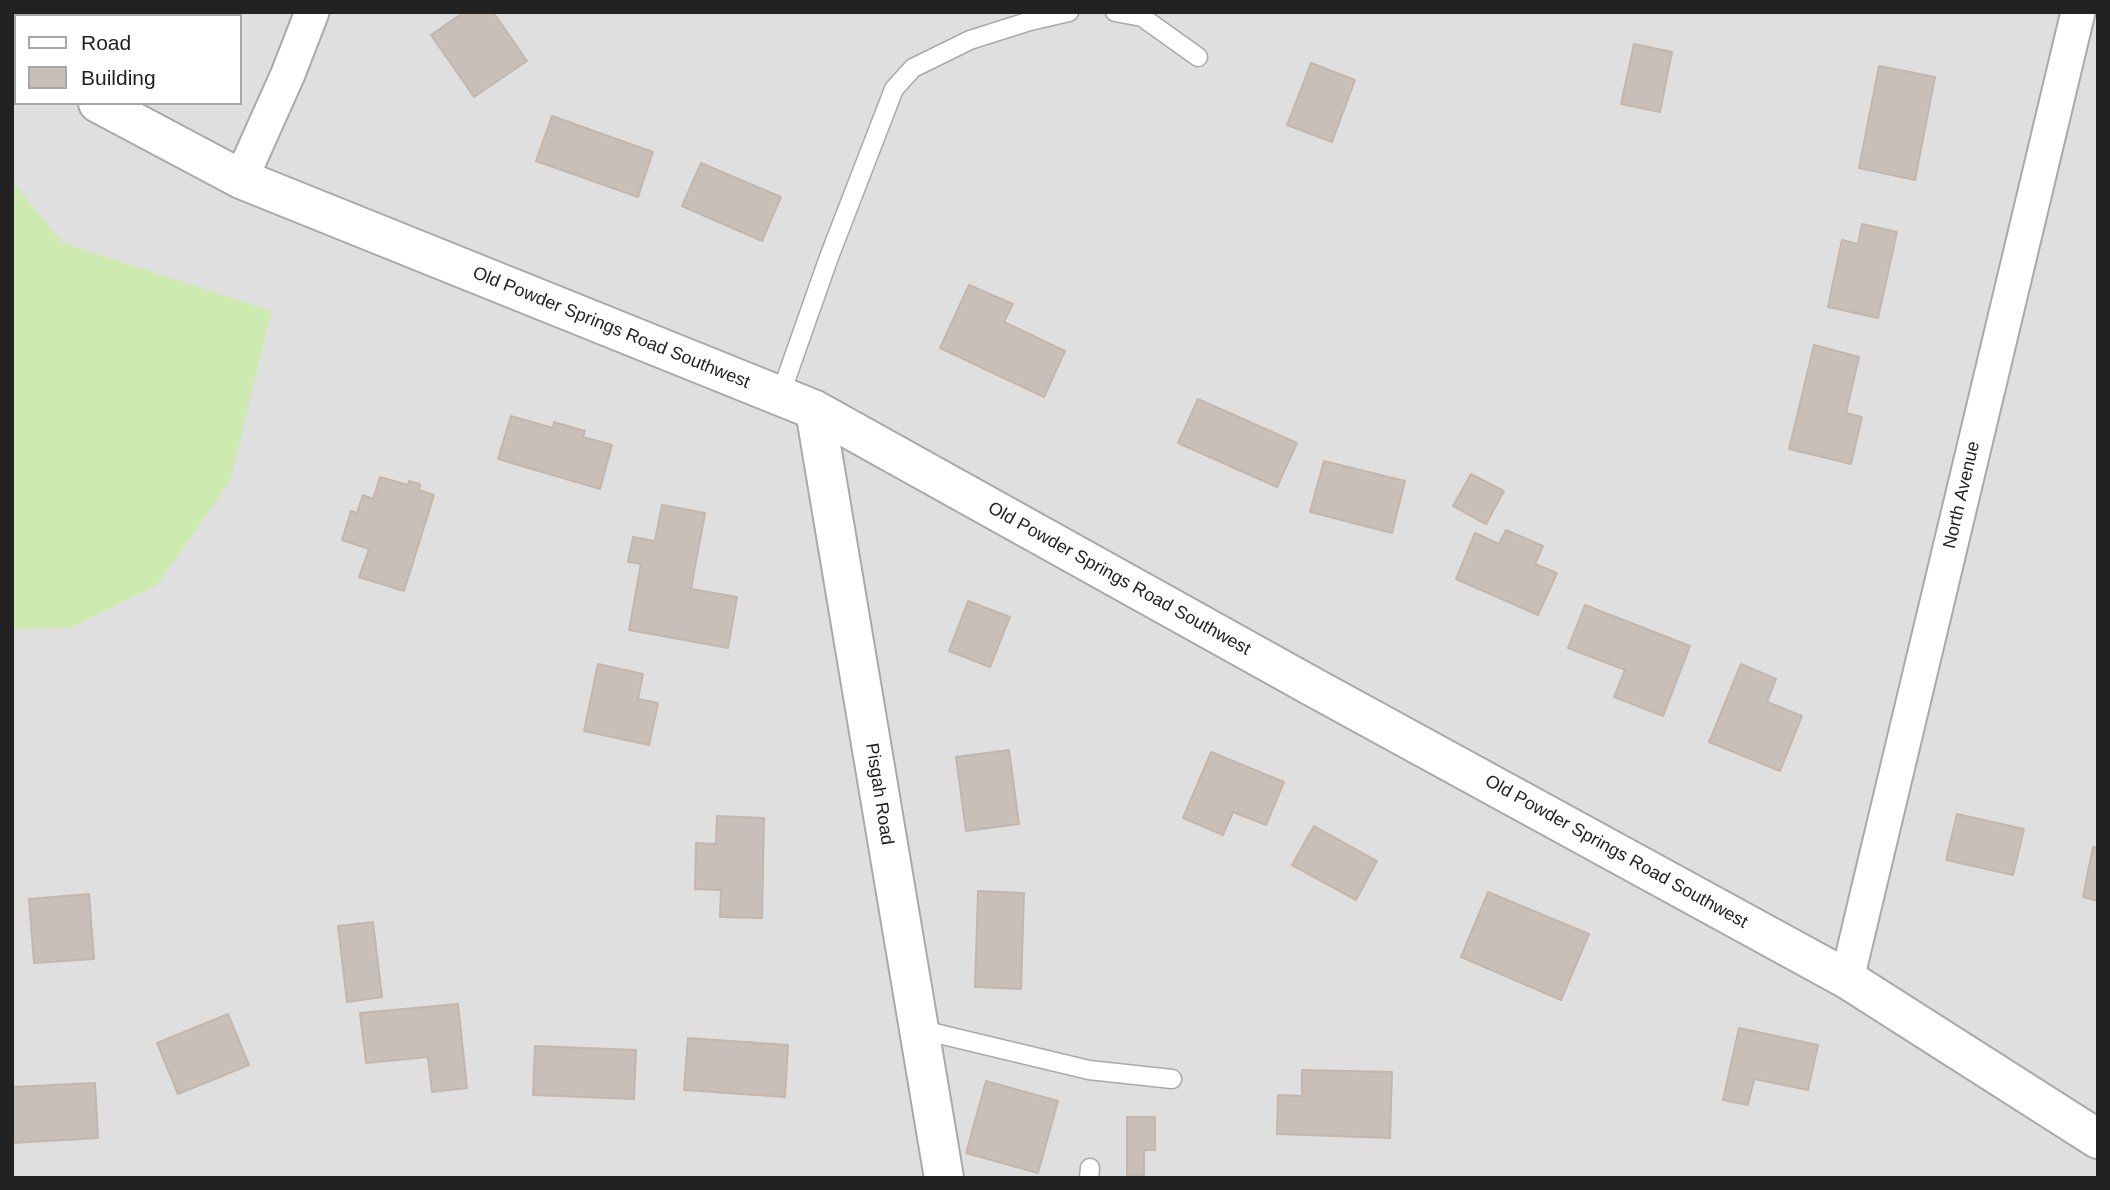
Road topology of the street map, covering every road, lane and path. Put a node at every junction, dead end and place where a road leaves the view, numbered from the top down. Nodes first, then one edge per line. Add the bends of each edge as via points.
1 (312, 12) edge
2 (1069, 12) edge
3 (1115, 12) edge
4 (2078, 12) edge
5 (1198, 57) dead end
6 (101, 105) edge
7 (242, 179) junction
8 (780, 396) junction
9 (815, 411) junction
10 (1847, 979) junction
11 (919, 1029) junction
12 (1172, 1079) dead end
13 (2098, 1139) edge
14 (944, 1178) edge

1 - 7 street
2 - 8 lane via 970,40 913,68 894,89
3 - 5 lane via 1142,17
4 - 10 street, North Avenue
6 - 7 street, Old Powder Springs Road Southwest
7 - 8 street, Old Powder Springs Road Southwest
8 - 9 street, Old Powder Springs Road Southwest
9 - 10 street, Old Powder Springs Road Southwest
9 - 11 street, Pisgah Road
10 - 13 street, Old Powder Springs Road Southwest
11 - 12 lane via 1089,1070
11 - 14 street, Pisgah Road

